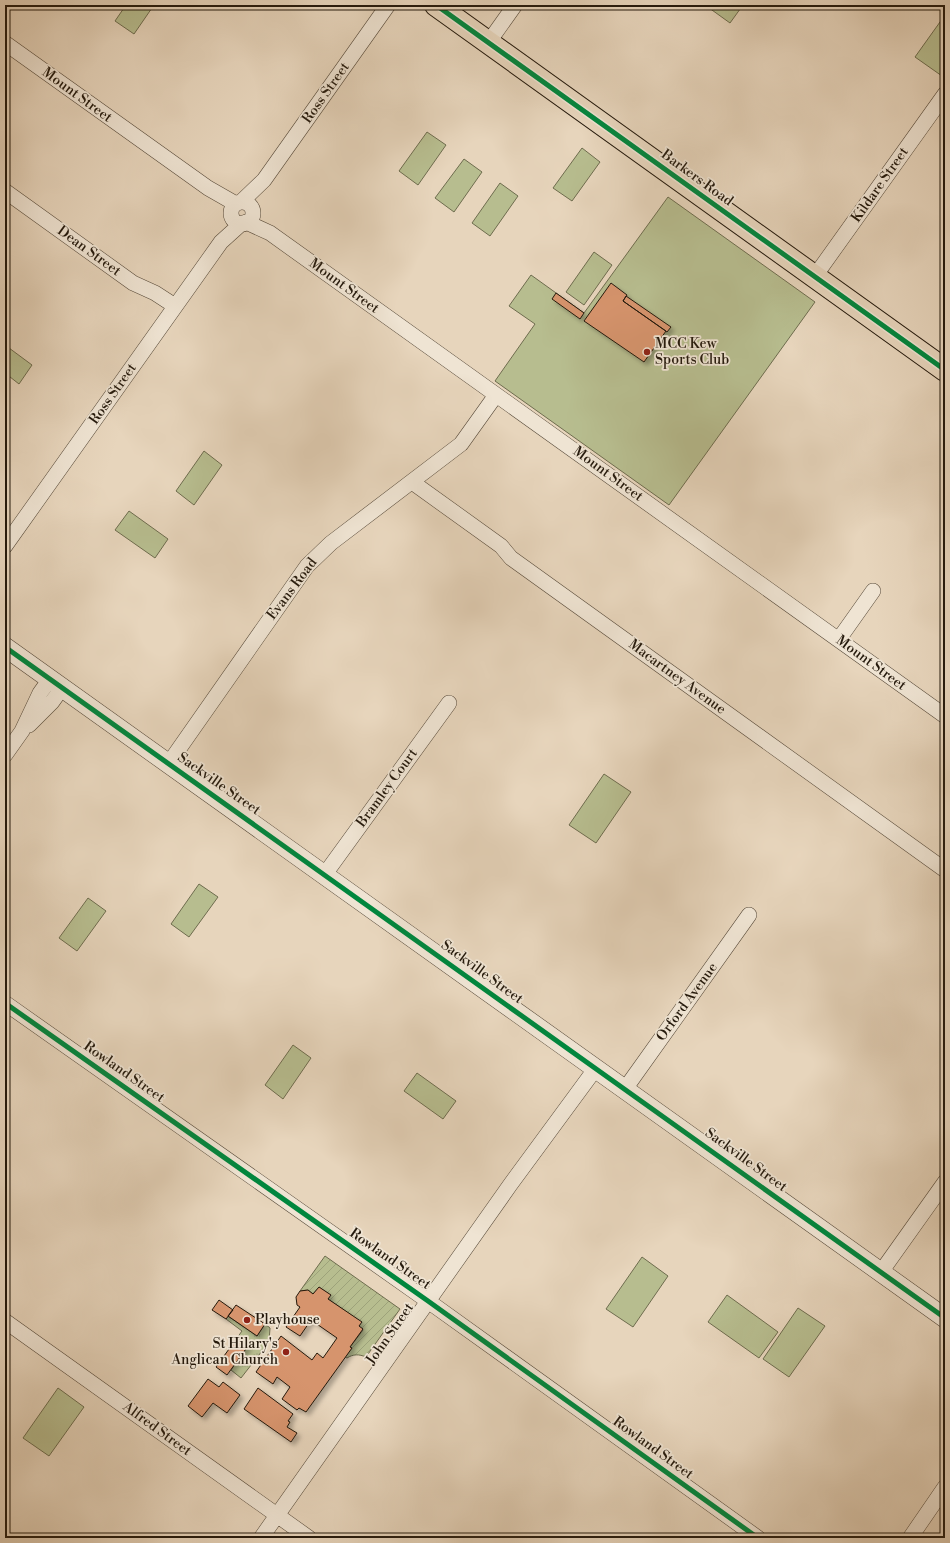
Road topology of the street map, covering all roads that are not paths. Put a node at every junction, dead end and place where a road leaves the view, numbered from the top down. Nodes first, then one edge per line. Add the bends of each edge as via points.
1 (388, 5) edge
2 (436, 5) edge
3 (515, 5) edge
4 (5, 43) edge
5 (488, 43) junction
6 (945, 94) edge
7 (5, 191) edge
8 (242, 213) junction
9 (815, 276) junction
10 (175, 306) junction
11 (945, 370) edge
12 (496, 395) junction
13 (412, 482) junction
14 (5, 546) edge
15 (873, 591) dead end
16 (839, 639) junction
17 (5, 647) edge
18 (56, 684) junction
19 (449, 702) dead end
20 (945, 716) edge
21 (5, 755) edge
22 (169, 763) junction
23 (945, 870) edge
24 (325, 874) junction
25 (749, 915) dead end
26 (5, 1003) edge
27 (596, 1068) junction
28 (625, 1089) junction
29 (945, 1182) edge
30 (881, 1272) junction
31 (428, 1301) junction
32 (945, 1318) edge
33 (5, 1321) edge
34 (945, 1488) edge
35 (277, 1515) junction
36 (261, 1538) edge
37 (309, 1538) edge
38 (758, 1538) edge
39 (910, 1538) edge

1 - 8 street, Ross Street
2 - 5 main road, Barkers Road
3 - 5 street
4 - 8 street, Mount Street
5 - 9 main road, Barkers Road
6 - 9 street, Kildare Street
7 - 10 street, Dean Street via 133,283
8 - 10 street, Ross Street
8 - 12 street, Mount Street
9 - 11 main road, Barkers Road
10 - 14 street, Ross Street
12 - 13 street, Evans Road via 463,442
12 - 16 street, Mount Street
13 - 22 street, Evans Road via 331,543 307,566
13 - 23 street, Macartney Avenue via 501,546 511,558
15 - 16 street
16 - 20 street, Mount Street
17 - 18 street, Sackville Street
18 - 21 street via 52,702 22,731
18 - 22 street, Sackville Street
19 - 24 street, Bramley Court
22 - 24 street, Sackville Street
24 - 27 street, Sackville Street
25 - 28 street, Orford Avenue
26 - 31 street, Rowland Street
27 - 28 street, Sackville Street
27 - 31 street, John Street
28 - 30 street, Sackville Street
29 - 30 street
30 - 32 street, Sackville Street
31 - 35 street, John Street
31 - 38 street, Rowland Street
33 - 35 street, Alfred Street
34 - 39 street
35 - 36 street, John Street
35 - 37 street, Alfred Street

